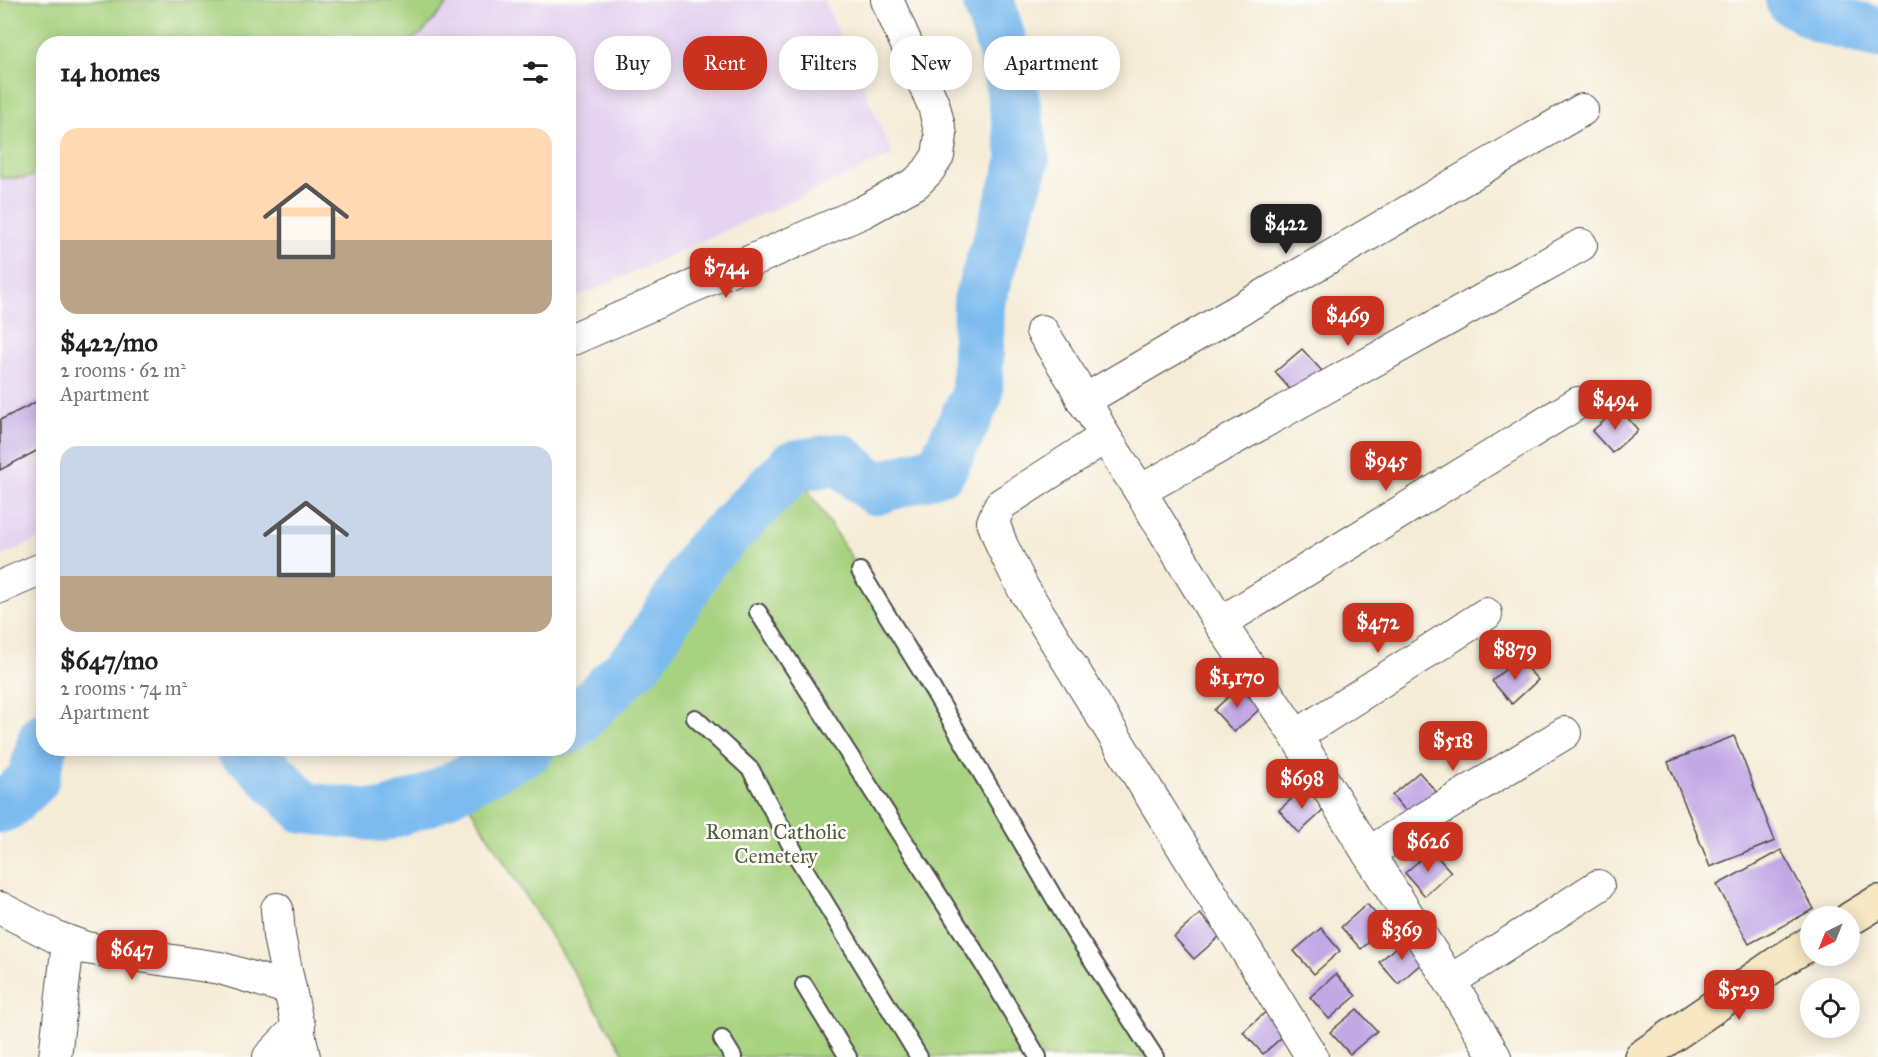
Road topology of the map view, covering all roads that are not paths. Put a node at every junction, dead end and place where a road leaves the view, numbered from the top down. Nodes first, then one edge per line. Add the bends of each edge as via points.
1 (887, 0) edge
2 (1582, 110) dead end
3 (1581, 245) dead end
4 (1042, 331) dead end
5 (576, 338) edge
6 (1083, 401) junction
7 (1578, 403) dead end
8 (1105, 437) junction
9 (1140, 491) junction
10 (36, 571) edge
11 (860, 571) dead end
12 (0, 587) edge
13 (758, 612) dead end
14 (1486, 614) dead end
15 (1220, 623) junction
16 (695, 718) dead end
17 (1565, 733) dead end
18 (1296, 736) junction
19 (1368, 853) junction
20 (1598, 886) dead end
21 (1878, 902) edge
22 (0, 908) edge
23 (277, 909) dead end
24 (1860, 913) edge
25 (68, 942) junction
26 (1800, 949) edge
27 (1450, 981) junction
28 (804, 985) dead end
29 (290, 989) junction
30 (299, 1026) junction
31 (722, 1039) dead end
32 (1648, 1055) edge
33 (55, 1057) edge
34 (268, 1057) edge
35 (304, 1057) edge
36 (733, 1057) edge
37 (848, 1057) edge
38 (919, 1057) edge
39 (1038, 1057) edge
40 (1155, 1057) edge
41 (1312, 1057) edge
42 (1495, 1057) edge

1 - 5 street via 934,106 941,135 938,156 916,183 863,212
2 - 6 street
3 - 9 street
4 - 6 street
6 - 8 street
7 - 15 street
8 - 9 street
8 - 41 street via 999,505 993,522 1023,588
9 - 15 street
10 - 12 street
11 - 40 lane via 1074,932
13 - 39 lane
14 - 18 street
15 - 18 street
16 - 38 lane via 751,770 796,855
17 - 19 street
18 - 19 street
19 - 27 street
20 - 27 street
21 - 24 main road
22 - 25 street
23 - 29 street
25 - 29 street via 220,968
25 - 33 street
26 - 32 main road
27 - 42 street
28 - 37 lane
29 - 30 street
30 - 34 street
30 - 35 street
31 - 36 lane

